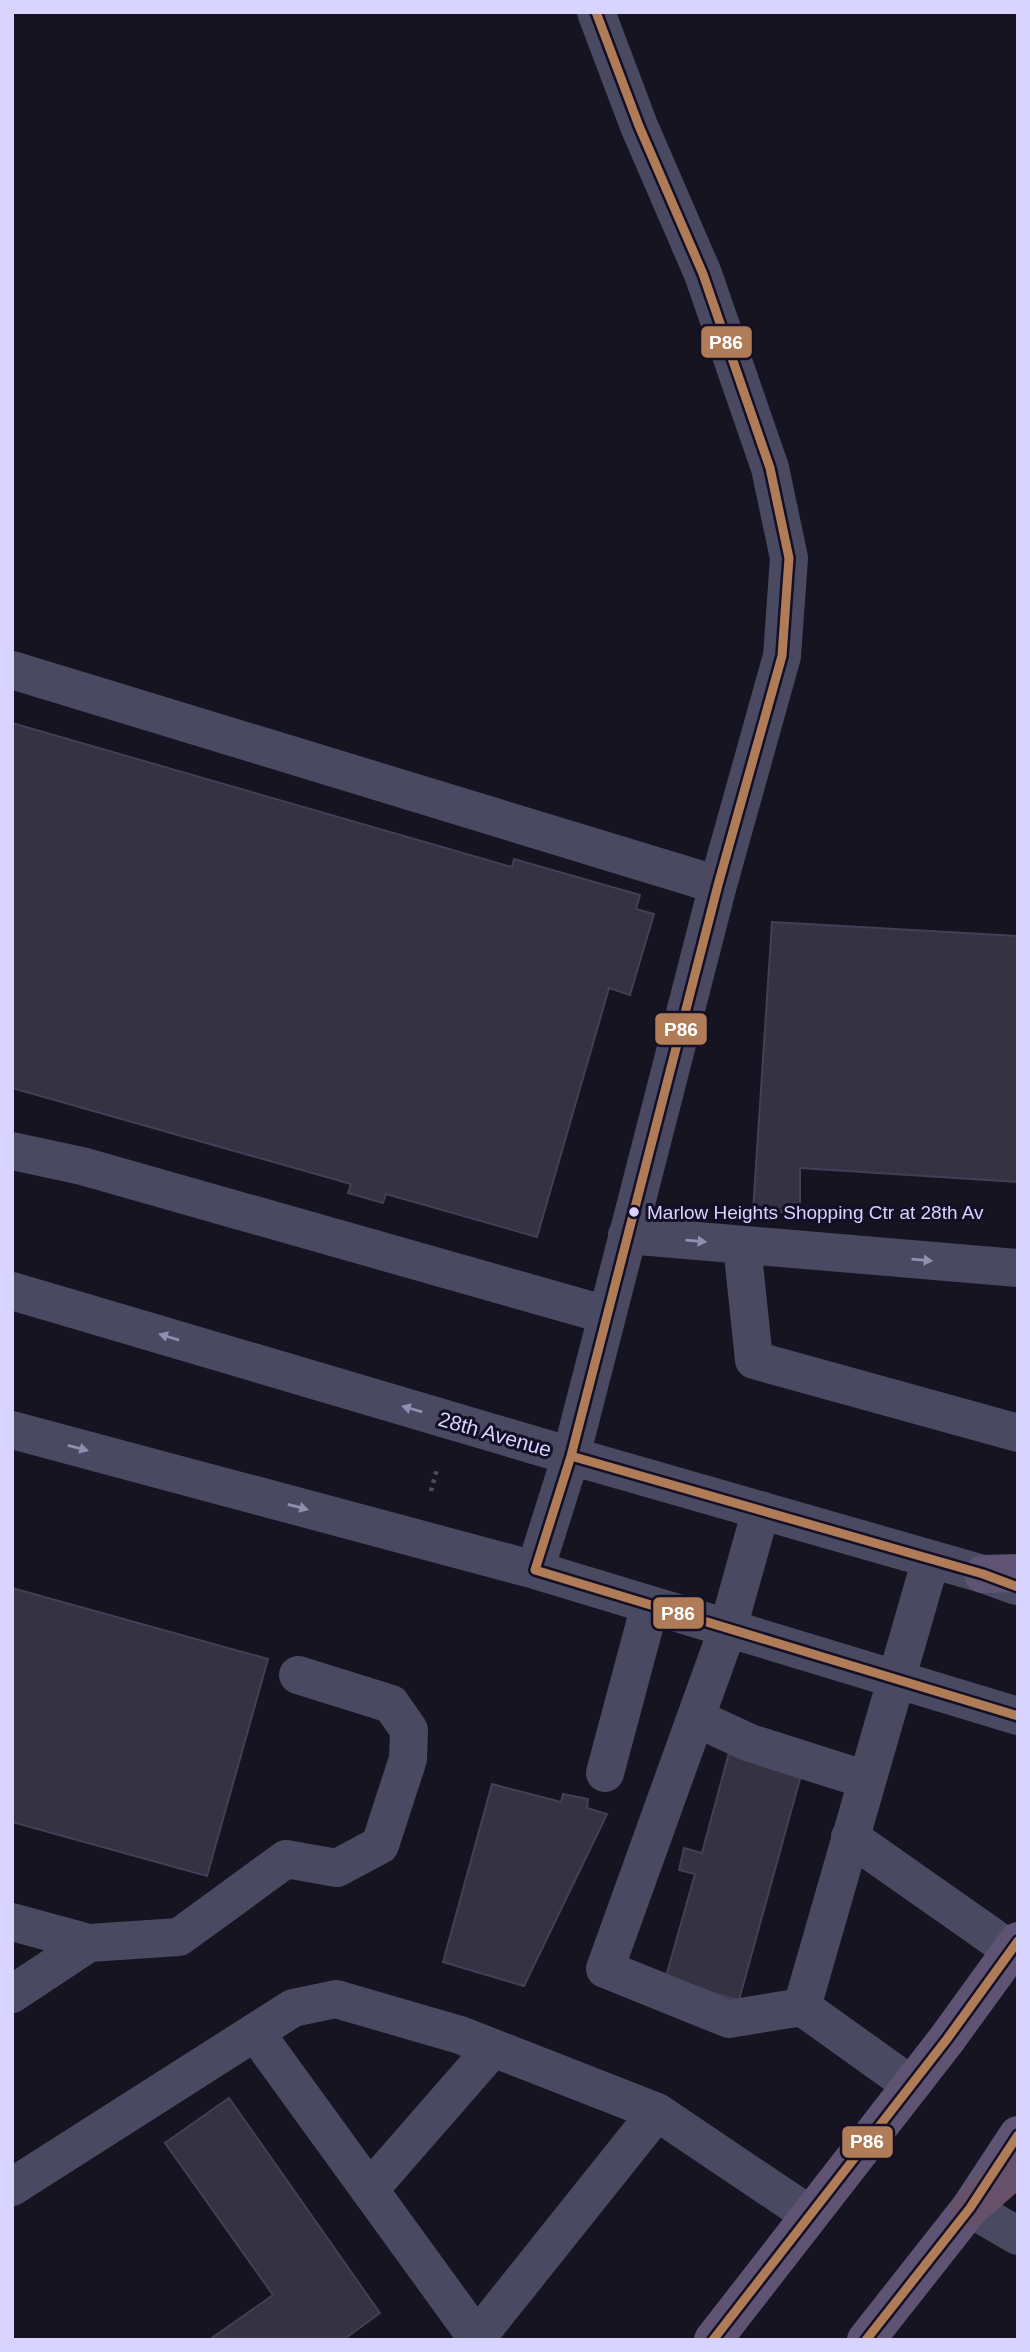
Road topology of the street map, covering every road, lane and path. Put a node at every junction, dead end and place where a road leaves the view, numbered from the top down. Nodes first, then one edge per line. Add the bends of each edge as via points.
1 (596, 12) edge
2 (12, 670) edge
3 (718, 885) junction
4 (12, 1152) edge
5 (628, 1235) junction
6 (742, 1245) junction
7 (1012, 1264) edge
8 (12, 1291) edge
9 (607, 1315) junction
10 (12, 1430) edge
11 (1018, 1433) edge
12 (571, 1456) junction
13 (438, 1467) dead end
14 (428, 1504) dead end
15 (761, 1510) junction
16 (931, 1559) junction
17 (535, 1570) junction
18 (1000, 1574) edge
19 (1018, 1587) edge
20 (650, 1605) junction
21 (728, 1628) junction
22 (298, 1675) dead end
23 (895, 1678) junction
24 (1018, 1716) edge
25 (695, 1717) junction
26 (606, 1773) dead end
27 (867, 1780) junction
28 (850, 1837) junction
29 (12, 1922) edge
30 (89, 1943) junction
31 (1015, 1946) edge
32 (12, 1994) edge
33 (802, 2007) junction
34 (255, 2032) junction
35 (494, 2048) junction
36 (911, 2085) junction
37 (657, 2112) junction
38 (1018, 2135) edge
39 (1018, 2166) edge
40 (12, 2187) edge
41 (370, 2189) junction
42 (970, 2208) junction
43 (810, 2215) junction
44 (1018, 2236) edge
45 (476, 2339) edge
46 (713, 2340) edge
47 (866, 2340) edge

1 - 3 street via 703,274 770,468 789,558 782,656
2 - 3 street
3 - 5 street
4 - 9 street via 82,1166
5 -> 6 street
5 - 9 street
6 -> 7 street
6 - 11 street via 754,1360
12 -> 8 street, 28th Avenue
9 - 12 street
10 -> 17 street
12 - 15 street, 28th Avenue
12 - 17 street
13 - 14 path
15 - 16 street, 28th Avenue
15 - 21 street
16 - 18 street, 28th Avenue
16 - 23 street
17 - 20 street
18 - 19 street, 28th Avenue
20 - 21 street
20 - 26 street
21 - 23 street
21 - 25 street
22 - 30 street via 391,1704 409,1730 408,1759 380,1845 337,1868 286,1860 179,1937
23 - 24 street
23 - 27 street
25 - 27 street via 750,1743
25 - 33 street via 605,1969 729,2019
27 - 28 street
28 - 31 street
28 - 33 street
29 - 30 street
30 - 32 street
31 - 36 main road
33 - 36 street
34 - 35 street via 293,2008 336,1999
34 - 40 street
34 - 41 street
35 - 37 street
35 - 41 street
36 - 43 main road
37 - 43 street
37 - 45 street
38 - 42 main road
39 - 42 highway
41 - 45 street
42 - 44 street
42 - 47 main road
43 - 46 main road

